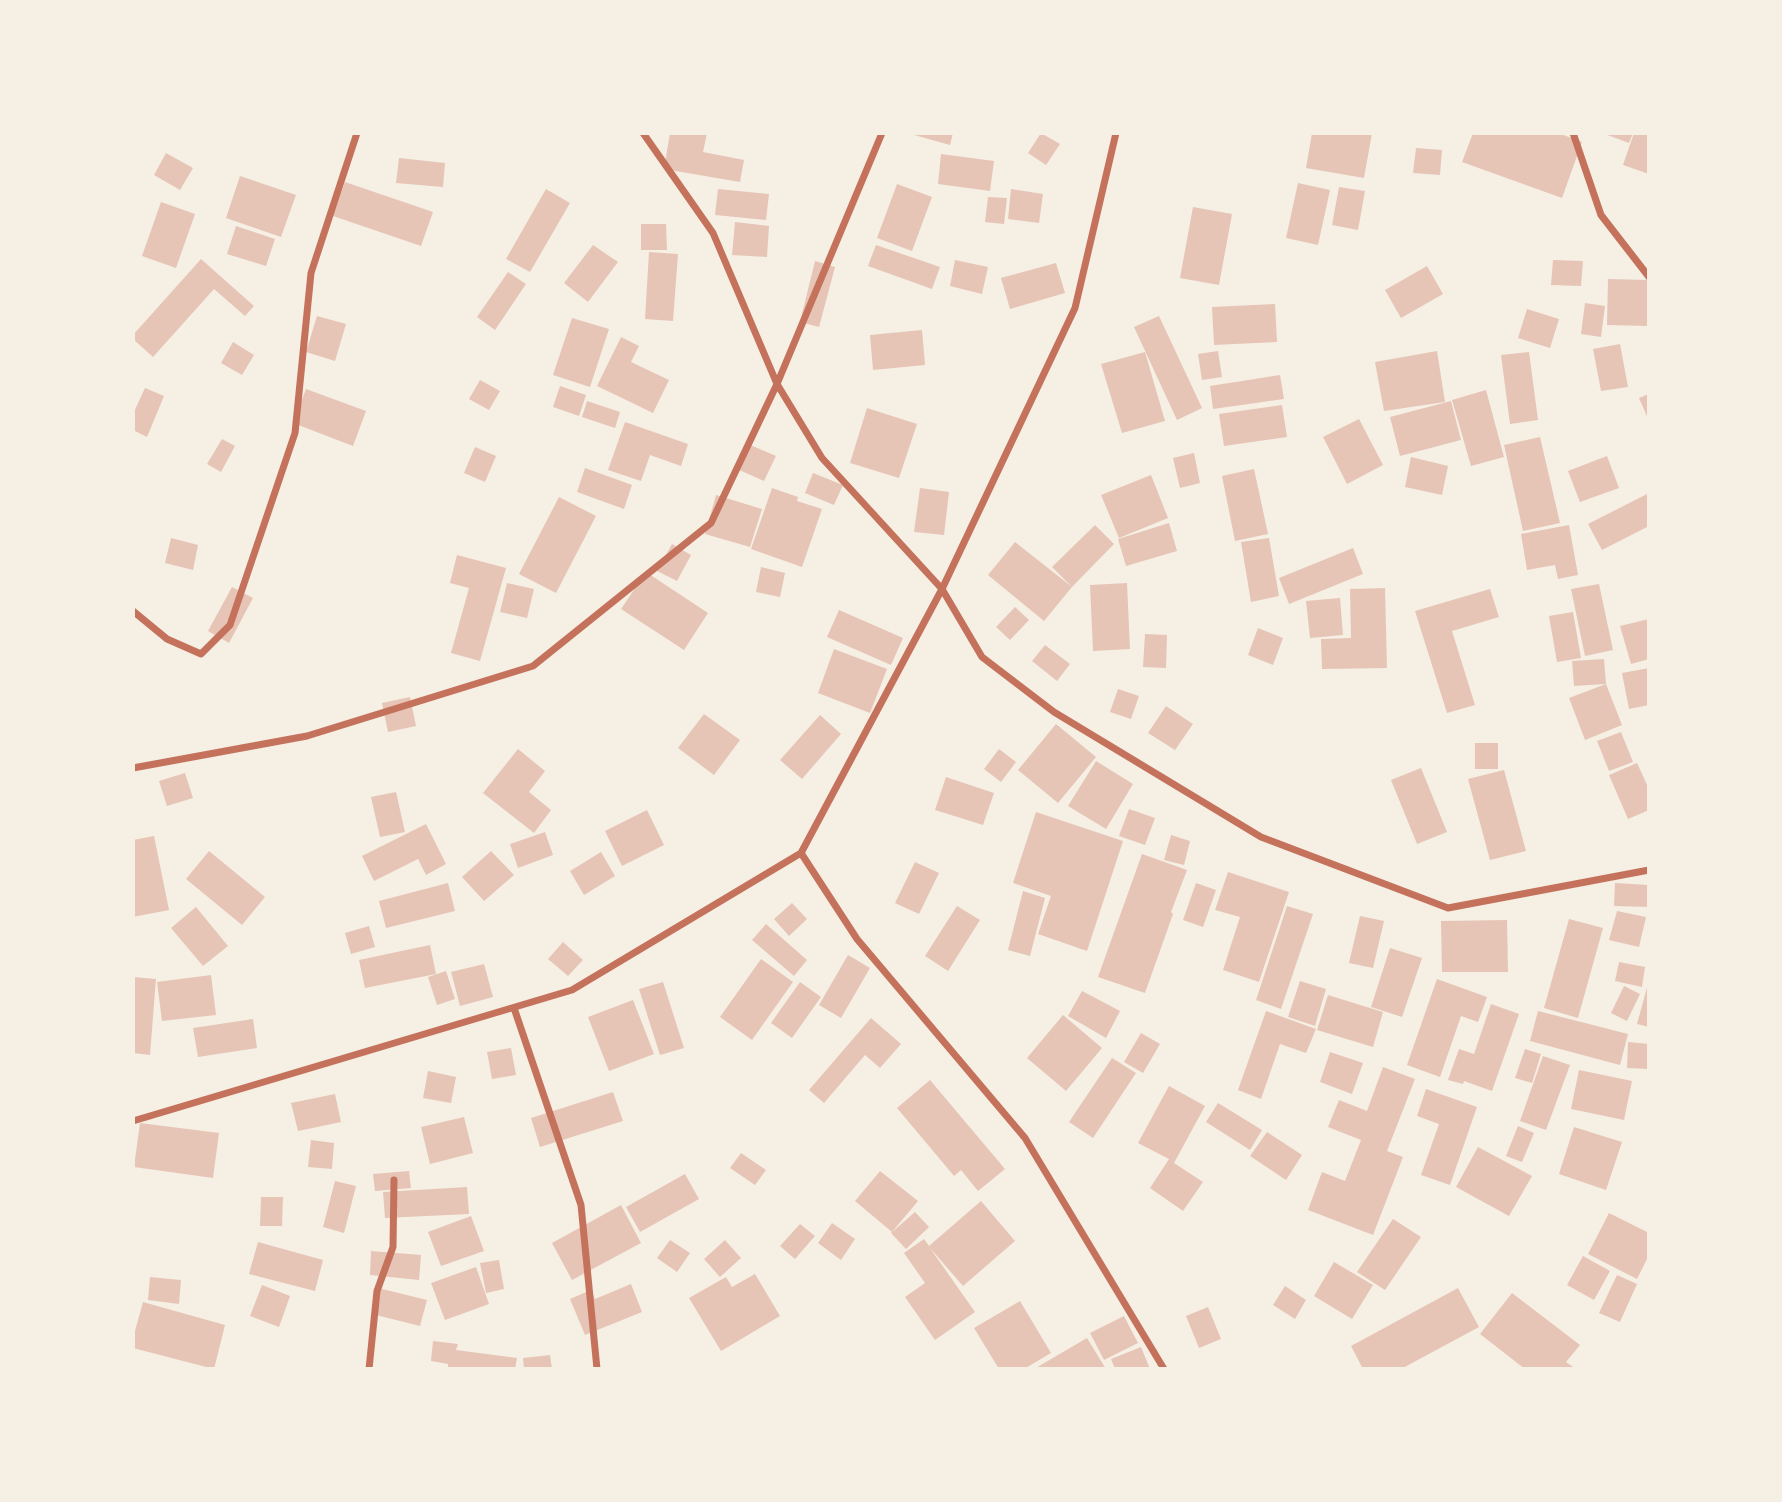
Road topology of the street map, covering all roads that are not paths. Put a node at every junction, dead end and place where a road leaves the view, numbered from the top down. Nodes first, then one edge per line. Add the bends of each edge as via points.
1 (357, 133) edge
2 (643, 133) edge
3 (882, 133) edge
4 (1116, 133) edge
5 (1573, 133) edge
6 (1649, 277) edge
7 (777, 384) junction
8 (942, 589) junction
9 (133, 611) edge
10 (133, 768) edge
11 (801, 853) junction
12 (1649, 870) edge
13 (514, 1008) junction
14 (133, 1121) edge
15 (394, 1180) dead end
16 (369, 1369) edge
17 (597, 1369) edge
18 (1164, 1369) edge

1 - 9 street via 311,273 295,433 230,625 201,654 167,639
2 - 7 street via 713,233
3 - 7 street
4 - 8 street via 1075,308
5 - 6 street via 1601,215
7 - 8 street via 822,458
7 - 10 street via 711,523 533,666 307,736
8 - 11 street
8 - 12 street via 982,657 1054,712 1261,837 1448,908
11 - 13 street via 572,990
11 - 18 street via 857,939 1025,1138
13 - 14 street
13 - 17 street via 581,1205
15 - 16 street via 393,1247 377,1291

